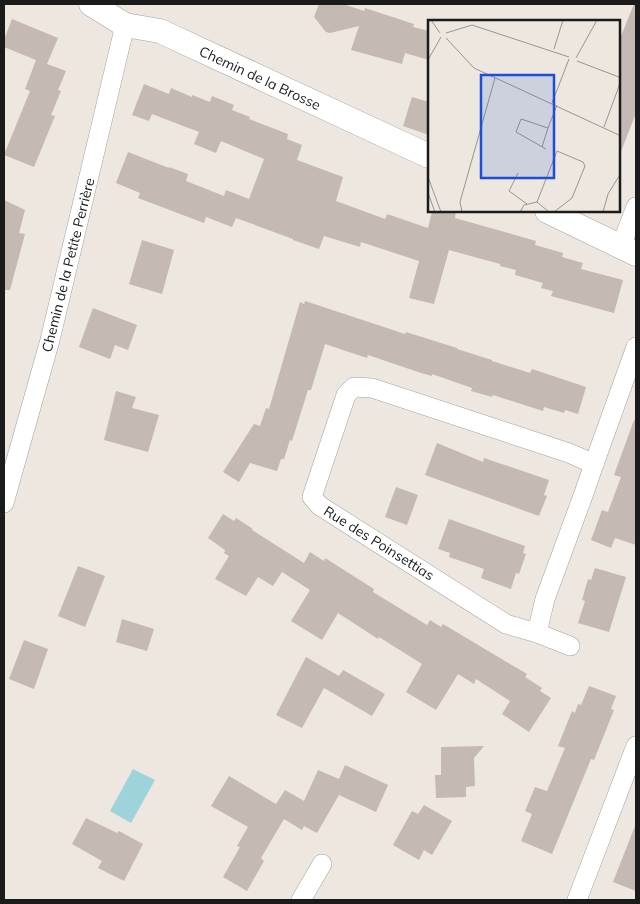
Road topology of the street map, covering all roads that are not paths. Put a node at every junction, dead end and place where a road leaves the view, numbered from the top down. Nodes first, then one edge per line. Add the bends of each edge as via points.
1 (91, 4) edge
2 (125, 25) junction
3 (428, 156) edge
4 (636, 207) edge
5 (548, 212) edge
6 (629, 250) edge
7 (636, 347) edge
8 (594, 464) junction
9 (4, 502) edge
10 (537, 632) junction
11 (570, 646) dead end
12 (636, 746) edge
13 (322, 864) dead end
14 (301, 900) edge
15 (577, 900) edge

1 - 2 street, Chemin de la Brosse
2 - 3 street, Chemin de la Brosse via 160,31
2 - 9 street, Chemin de la Petite Perrière via 50,340
4 - 6 street
5 - 6 street
7 - 8 street
8 - 10 street
8 - 10 street, Rue des Poinsettias via 372,388 354,387 346,395 312,497 320,506 506,624
10 - 11 street, Rue des Poinsettias
12 - 15 street
13 - 14 street

